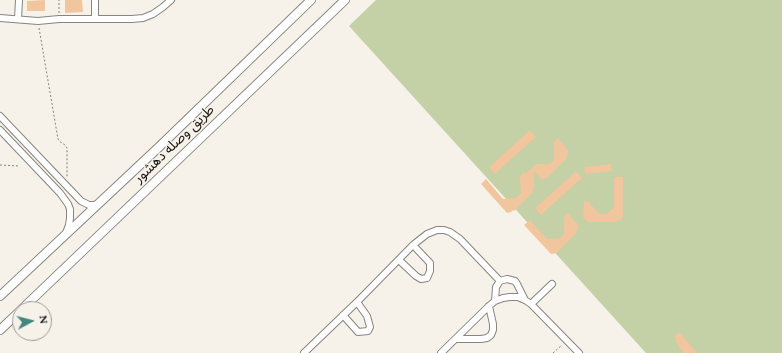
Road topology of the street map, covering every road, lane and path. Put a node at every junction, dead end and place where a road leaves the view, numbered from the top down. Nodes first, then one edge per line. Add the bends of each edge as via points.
1 (19, 0) edge
2 (59, 0) edge
3 (95, 0) edge
4 (171, 0) edge
5 (311, 0) edge
6 (345, 0) edge
7 (0, 18) edge
8 (18, 19) junction
9 (59, 19) junction
10 (95, 20) junction
11 (38, 21) junction
12 (0, 116) edge
13 (0, 130) edge
14 (0, 165) edge
15 (19, 166) dead end
16 (68, 187) junction
17 (77, 197) junction
18 (68, 204) junction
19 (98, 204) junction
20 (66, 233) junction
21 (413, 245) junction
22 (399, 260) junction
23 (500, 281) junction
24 (552, 284) dead end
25 (4, 289) edge
26 (0, 296) edge
27 (525, 300) junction
28 (30, 301) edge
29 (496, 301) junction
30 (357, 302) junction
31 (531, 304) junction
32 (489, 306) junction
33 (343, 315) junction
34 (12, 319) edge
35 (0, 330) edge
36 (456, 339) junction
37 (567, 340) junction
38 (304, 353) edge
39 (441, 353) edge
40 (553, 353) edge
41 (579, 353) edge

1 - 8 street
2 - 9 path
3 - 10 street
4 - 10 street via 153,14 143,18
5 - 19 main road, طريق وصله دهشور
6 - 28 main road, طريق وصله دهشور
7 - 8 street
8 - 11 street
9 - 10 street
9 - 11 street
11 - 16 path via 58,139 67,148
12 - 16 street
13 - 18 street
14 - 15 path
16 - 17 street
17 - 18 street via 74,205
17 - 19 street via 89,205
18 - 20 street via 70,218
19 - 20 main road, طريق وصله دهشور
20 - 25 main road, طريق وصله دهشور
21 - 22 street
21 - 22 street via 430,263 427,278 416,276
21 - 23 street via 437,230 450,232
22 - 30 street
23 - 27 street via 514,281
23 - 29 street via 496,287
24 - 31 street
25 - 26 main road, طريق وصله دهشور
27 - 29 street via 510,297
27 - 31 street
29 - 32 street
30 - 33 street
30 - 33 street via 367,316 370,327 368,331 358,332
31 - 37 street
32 - 36 street
32 - 36 street via 493,324 491,335 481,339
33 - 38 street
34 - 35 main road
36 - 39 street
37 - 40 path
37 - 41 street

